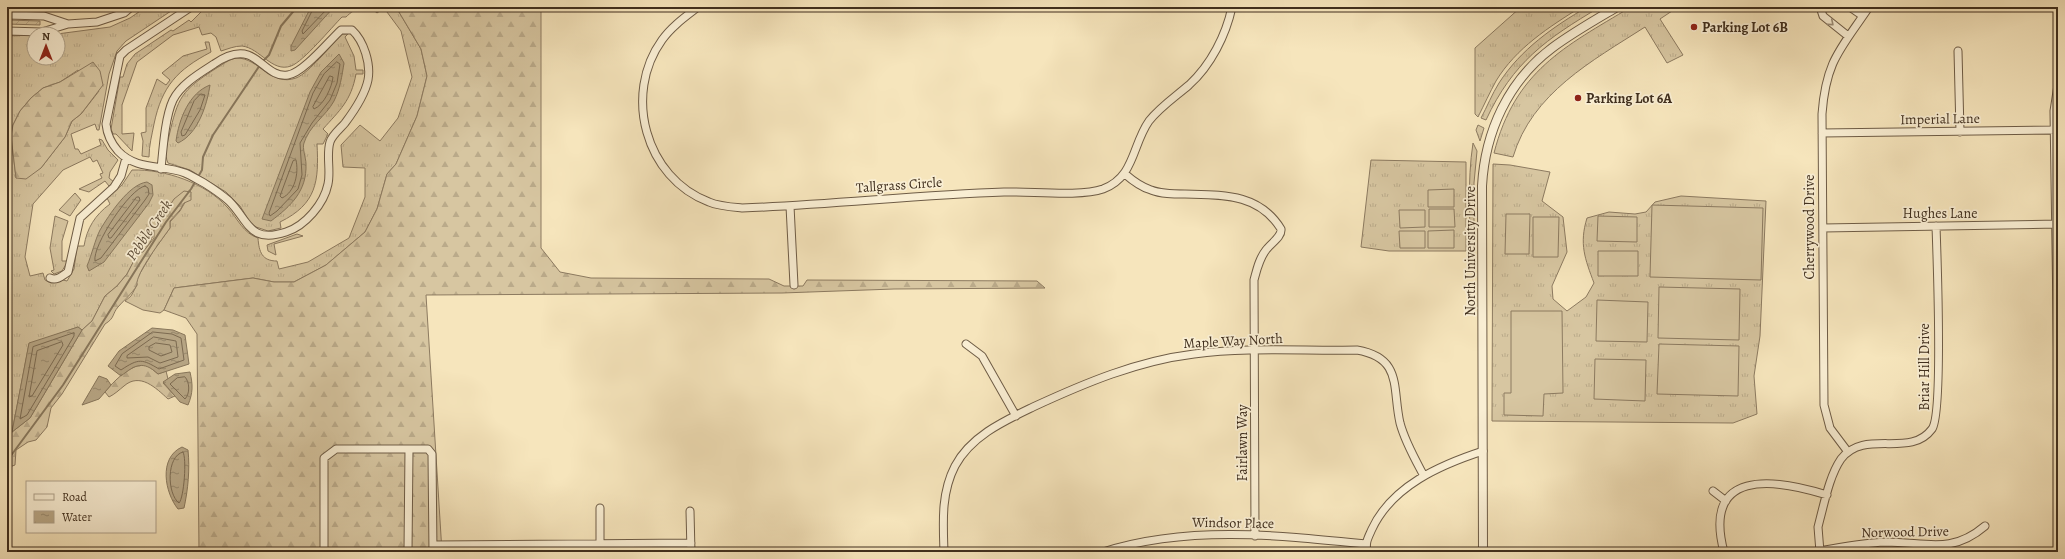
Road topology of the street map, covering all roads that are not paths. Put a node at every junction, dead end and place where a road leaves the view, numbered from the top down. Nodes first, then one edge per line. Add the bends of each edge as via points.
1 (131, 7) edge
2 (191, 7) edge
3 (698, 7) edge
4 (1232, 7) edge
5 (1617, 7) edge
6 (1820, 7) edge
7 (1850, 7) edge
8 (1869, 7) edge
9 (7, 15) edge
10 (1863, 16) junction
11 (68, 24) junction
12 (7, 31) edge
13 (1848, 36) junction
14 (1958, 51) dead end
15 (2058, 84) edge
16 (2056, 130) edge
17 (1960, 132) junction
18 (1822, 133) junction
19 (126, 158) junction
20 (161, 169) junction
21 (1125, 174) junction
22 (790, 206) junction
23 (2056, 224) edge
24 (1936, 226) junction
25 (1823, 228) junction
26 (50, 278) dead end
27 (794, 285) dead end
28 (966, 344) dead end
29 (1255, 351) junction
30 (2058, 382) edge
31 (1016, 416) junction
32 (409, 449) junction
33 (1483, 451) junction
34 (1848, 452) junction
35 (1424, 476) junction
36 (1713, 491) dead end
37 (1827, 495) junction
38 (1726, 501) junction
39 (600, 508) dead end
40 (690, 511) dead end
41 (1985, 526) dead end
42 (1255, 536) junction
43 (691, 543) junction
44 (600, 544) junction
45 (1365, 544) junction
46 (433, 549) edge
47 (1935, 549) edge
48 (1107, 551) edge
49 (324, 552) edge
50 (408, 552) edge
51 (691, 552) edge
52 (944, 552) edge
53 (1367, 552) edge
54 (1483, 552) edge
55 (1724, 552) edge
56 (1819, 552) edge

1 - 11 street via 124,13 97,22
2 - 19 street via 120,56 106,124 110,139
3 - 22 street, Tallgrass Circle via 662,40 646,73 642,109 655,154 673,177 709,202 742,208
4 - 21 street, Tallgrass Circle via 1218,45 1207,64 1191,83 1160,108 1148,123
5 - 33 street, North University Drive via 1553,47 1529,69 1500,110 1488,146 1482,186
6 -> 13 street via 1823,16
7 - 10 street
8 - 10 street, Cherrywood Drive
9 - 11 street via 44,16
10 - 13 street, Cherrywood Drive
11 - 12 street via 42,32
13 - 18 street, Cherrywood Drive via 1839,48 1828,73 1823,98
14 - 17 street
15 - 16 street via 2054,103
16 - 17 street, Imperial Lane
16 - 23 street
17 - 18 street, Imperial Lane
18 - 25 street, Cherrywood Drive
19 - 20 street via 140,165
19 - 26 street via 121,176 114,188 80,218 68,272 59,278
20 - 20 street via 185,173 201,181 229,201 248,227 262,235 276,235 297,226 324,198 328,184 330,141 356,107 368,80 367,55 357,34 352,30 340,30 299,71 290,75 282,75 248,55 234,54 195,76 173,100 163,145
21 - 22 street, Tallgrass Circle via 1104,188 1088,192 1003,192
21 - 29 street, Fairlawn Way via 1142,186 1162,193 1224,195 1247,200 1263,209 1278,224 1282,231 1262,255 1254,280
22 - 27 street
23 - 24 street, Hughes Lane
23 - 30 street
24 - 25 street, Hughes Lane
24 - 34 street, Briar Hill Drive via 1938,378 1935,423 1928,434 1917,441 1869,443
25 - 34 street, Cherrywood Drive via 1824,405 1830,428
28 - 31 street via 982,356
29 - 31 street, Maple Way North via 1193,354 1149,362 1096,380
29 - 35 street, Maple Way North via 1357,350 1370,352 1384,360 1393,376 1402,431
29 - 42 street, Fairlawn Way
31 - 52 street, Maple Way North via 982,436 966,450 956,465 946,491
32 - 46 street via 428,449 432,454
32 - 49 street via 336,449 324,458
32 - 50 street
33 - 35 street
33 - 54 street, North University Drive
34 - 37 street via 1840,460
35 - 45 street via 1399,493 1384,508
36 - 38 street
37 - 38 street via 1799,486 1760,483 1746,486
37 - 56 street via 1818,527
38 - 55 street via 1721,509 1719,525
39 - 44 street
40 - 43 street
41 - 47 street, Norwood Drive via 1976,535
42 - 45 street, Windsor Place
42 - 48 street, Windsor Place via 1186,535 1141,542
43 - 44 street
43 - 51 street
44 - 46 street
45 - 53 street
47 - 56 street, Norwood Drive via 1885,542

